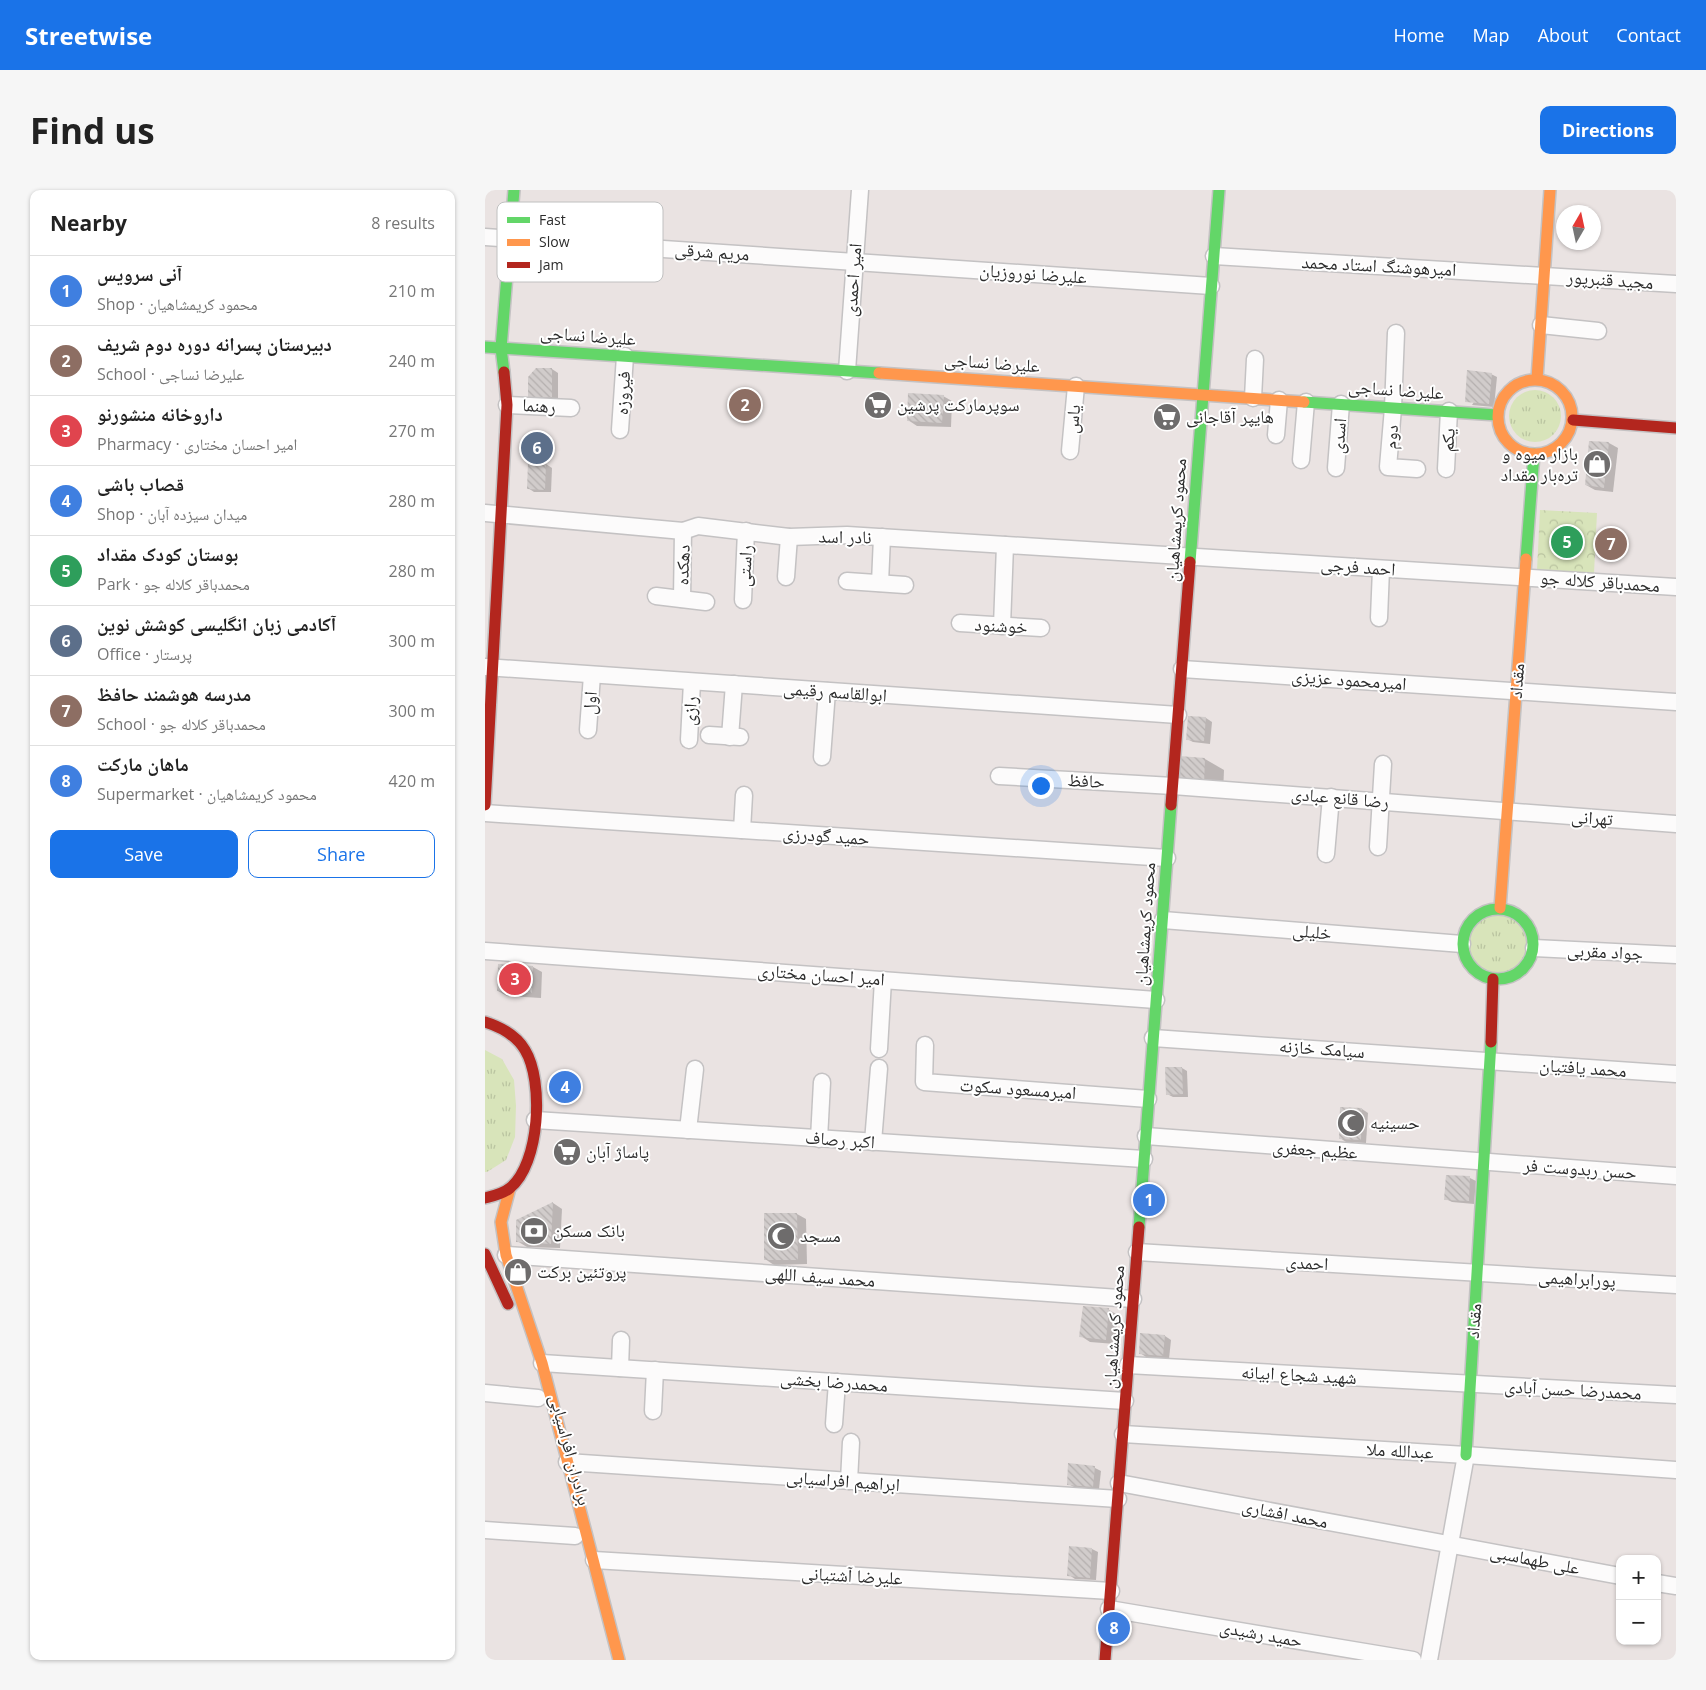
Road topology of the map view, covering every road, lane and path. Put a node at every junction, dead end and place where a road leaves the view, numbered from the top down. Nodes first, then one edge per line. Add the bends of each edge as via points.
1 (860, 190) edge
2 (1219, 190) edge
3 (1550, 190) edge
4 (663, 249) edge
5 (1213, 256) junction
6 (854, 261) junction
7 (1544, 276) junction
8 (506, 282) edge
9 (1676, 284) edge
10 (1211, 286) junction
11 (1541, 325) junction
12 (1598, 331) dead end
13 (1396, 333) dead end
14 (485, 347) edge
15 (501, 348) junction
16 (625, 356) junction
17 (1255, 359) dead end
18 (847, 371) junction
19 (1537, 379) junction
20 (1076, 386) junction
21 (1203, 395) junction
22 (1253, 398) junction
23 (1279, 400) junction
24 (1306, 402) junction
25 (1341, 404) junction
26 (507, 405) junction
27 (571, 408) dead end
28 (1393, 408) junction
29 (1449, 412) junction
30 (1497, 415) junction
31 (1573, 420) junction
32 (1676, 428) edge
33 (621, 430) dead end
34 (1277, 435) dead end
35 (1070, 451) dead end
36 (1533, 454) junction
37 (1301, 460) dead end
38 (1336, 468) dead end
39 (1417, 469) dead end
40 (1446, 469) dead end
41 (493, 513) edge
42 (683, 531) junction
43 (746, 531) junction
44 (789, 537) junction
45 (882, 537) junction
46 (1005, 545) junction
47 (1191, 556) junction
48 (1381, 568) junction
49 (786, 577) dead end
50 (1525, 577) junction
51 (847, 581) dead end
52 (880, 583) junction
53 (905, 585) dead end
54 (1676, 587) edge
55 (656, 596) dead end
56 (682, 599) junction
57 (743, 600) dead end
58 (706, 602) dead end
59 (1379, 618) dead end
60 (960, 623) dead end
61 (1001, 626) junction
62 (1041, 628) dead end
63 (489, 668) edge
64 (1182, 669) junction
65 (592, 675) junction
66 (692, 682) junction
67 (734, 684) junction
68 (827, 691) junction
69 (1517, 692) junction
70 (1676, 702) edge
71 (1178, 715) junction
72 (588, 730) dead end
73 (709, 735) dead end
74 (689, 740) dead end
75 (822, 757) dead end
76 (1383, 764) dead end
77 (999, 776) dead end
78 (1173, 786) junction
79 (745, 795) dead end
80 (1331, 797) junction
81 (1381, 802) junction
82 (485, 805) edge
83 (1508, 811) junction
84 (485, 813) edge
85 (1676, 824) edge
86 (742, 830) junction
87 (1378, 846) dead end
88 (1326, 854) dead end
89 (1167, 858) junction
90 (1500, 908) junction
91 (1163, 920) junction
92 (1462, 944) junction
93 (1534, 948) junction
94 (485, 951) edge
95 (1676, 955) edge
96 (1493, 979) junction
97 (883, 980) junction
98 (1156, 1000) junction
99 (485, 1022) edge
100 (1153, 1038) junction
101 (925, 1045) dead end
102 (879, 1049) dead end
103 (1491, 1061) junction
104 (879, 1068) dead end
105 (695, 1069) dead end
106 (1676, 1074) edge
107 (822, 1082) dead end
108 (1149, 1099) junction
109 (535, 1120) junction
110 (688, 1130) junction
111 (1146, 1136) junction
112 (819, 1139) junction
113 (873, 1142) junction
114 (1144, 1159) junction
115 (1484, 1163) junction
116 (1676, 1176) edge
117 (510, 1188) junction
118 (485, 1198) edge
119 (1137, 1252) junction
120 (485, 1253) edge
121 (506, 1254) junction
122 (1477, 1273) junction
123 (1676, 1285) edge
124 (1133, 1300) junction
125 (512, 1316) dead end
126 (621, 1340) dead end
127 (543, 1363) junction
128 (1128, 1365) junction
129 (620, 1368) junction
130 (655, 1370) junction
131 (837, 1382) junction
132 (1471, 1384) junction
133 (485, 1393) edge
134 (1676, 1395) edge
135 (541, 1398) junction
136 (1125, 1401) junction
137 (653, 1411) dead end
138 (834, 1424) dead end
139 (1123, 1434) junction
140 (851, 1442) dead end
141 (1466, 1454) junction
142 (561, 1461) junction
143 (1676, 1470) edge
144 (849, 1481) junction
145 (1119, 1491) junction
146 (485, 1530) edge
147 (575, 1535) dead end
148 (1450, 1544) junction
149 (593, 1560) junction
150 (1616, 1575) edge
151 (1661, 1584) edge
152 (1676, 1586) edge
153 (1111, 1591) junction
154 (1109, 1609) junction
155 (600, 1633) dead end
156 (607, 1660) edge
157 (619, 1660) edge
158 (1105, 1660) edge
159 (1413, 1660) edge
160 (1429, 1660) edge

1 - 6 street, امیر احمدی
2 - 5 street, محمود کریمشاهیان
3 - 7 street
4 - 6 street, مریم شرقی
5 - 7 street, امیرهوشنگ استاد محمد
5 - 10 street, محمود کریمشاهیان
6 - 10 street, علیرضا نوروزیان
6 - 18 street, امیر احمدی
7 - 9 street, مجید قنبرپور
7 - 11 street
8 - 15 street
10 - 21 street, محمود کریمشاهیان
11 - 12 street
11 - 19 street
13 - 28 street
14 - 15 street, علیرضا نساجی
15 - 16 street, علیرضا نساجی
15 - 26 street
16 - 18 street, علیرضا نساجی
16 - 33 street, فیروزه
17 - 22 street
18 - 20 street, علیرضا نساجی
19 - 30 street via 1514,385 1500,403
19 - 31 street via 1549,382 1563,392 1572,408
20 - 21 street, علیرضا نساجی
20 - 35 street, یاس
21 - 22 street, علیرضا نساجی
21 - 47 street, محمود کریمشاهیان
22 - 23 street, علیرضا نساجی
23 - 24 street, علیرضا نساجی
23 - 34 street
24 - 25 street, علیرضا نساجی
24 - 37 street
25 - 28 street, علیرضا نساجی
25 - 38 street, اسدی
26 - 27 street, رهنما
26 - 41 street
28 - 29 street, علیرضا نساجی
28 - 39 street, دوم via 1388,466
29 - 30 street, علیرضا نساجی
29 - 40 street, یکم
30 - 36 street via 1504,437 1512,446
31 - 32 street
31 - 36 street via 1564,441 1556,448
36 - 50 street, مقداد
41 - 42 street, نادر اسد
41 - 63 street
42 - 43 street, نادر اسد via 698,526
42 - 56 street, دهکده
43 - 44 street, نادر اسد
43 - 57 street, راستی
44 - 45 street, نادر اسد
44 - 49 street
45 - 46 street, نادر اسد
45 - 52 street
46 - 47 street, نادر اسد
46 - 61 street
47 - 48 street, احمد فرجی
47 - 64 street, محمود کریمشاهیان
48 - 50 street, احمد فرجی
48 - 59 street
50 - 54 street, محمدباقر کلاله جو
50 - 69 street, مقداد
51 - 52 street
52 - 53 street
55 - 56 street
56 - 58 street
60 - 61 street, خوشنود
61 - 62 street, خوشنود
63 - 65 street, ابوالقاسم رقیمی
63 - 82 street
64 - 69 street, امیرمحمود عزیزی
64 - 71 street, محمود کریمشاهیان
65 - 66 street, ابوالقاسم رقیمی
65 - 72 street, اول
66 - 67 street, ابوالقاسم رقیمی
66 - 74 street, رازی
67 - 68 street, ابوالقاسم رقیمی
67 - 73 street via 735,737
68 - 71 street, ابوالقاسم رقیمی
68 - 75 street
69 - 70 street, امیرمحمود عزیزی
69 - 83 street, مقداد
71 - 78 street, محمود کریمشاهیان
76 - 81 street
77 - 78 street, حافظ
78 - 80 street, رضا قانع عبادی
78 - 89 street, محمود کریمشاهیان
79 - 86 street
80 - 81 street, رضا قانع عبادی
80 - 88 street
81 - 83 street, رضا قانع عبادی
81 - 87 street
83 - 85 street, تهرانی
83 - 90 street, مقداد
84 - 86 street, حمید گودرزی
86 - 89 street, حمید گودرزی
89 - 91 street, محمود کریمشاهیان
90 - 92 street via 1477,914 1469,922
90 - 93 street via 1521,916 1529,925
91 - 92 street, خلیلی
91 - 98 street, محمود کریمشاهیان
92 - 96 street via 1468,963 1475,971
93 - 95 street, جواد مقربی
93 - 96 street via 1531,959 1515,975
94 - 97 street, امیر احسان مختاری
96 - 103 street, مقداد
97 - 98 street, امیر احسان مختاری
97 - 102 street
98 - 100 street, محمود کریمشاهیان
99 - 109 street via 509,1032 525,1051 534,1079
100 - 103 street, سیامک خازنه
100 - 108 street, محمود کریمشاهیان
101 - 108 street, امیرمسعود سکوت via 923,1082
103 - 106 street, محمد یافتیان
103 - 115 street, مقداد
104 - 113 street
105 - 110 street
107 - 112 street
108 - 111 street, محمود کریمشاهیان
109 - 110 street, اکبر رصاف
109 - 117 street via 530,1156
110 - 112 street, اکبر رصاف
111 - 114 street, محمود کریمشاهیان
111 - 115 street, عظیم جعفری
112 - 113 street, اکبر رصاف
113 - 114 street, اکبر رصاف
114 - 119 street, محمود کریمشاهیان
115 - 116 street, حسن ربدوست فر
115 - 122 street, مقداد
117 - 118 street
117 - 121 street, برادران افراسیابی via 501,1222
119 - 122 street, احمدی
119 - 124 street, محمود کریمشاهیان
120 - 121 street
120 - 125 street
121 - 124 street, محمد سیف اللهی
121 - 127 street, برادران افراسیابی
122 - 123 street, پورابراهیمی
122 - 132 street, مقداد
124 - 128 street, محمود کریمشاهیان
126 - 129 street
127 - 129 street, محمدرضا بخشی
127 - 135 street, برادران افراسیابی
128 - 132 street, شهید شجاع ابیانه
128 - 136 street, محمود کریمشاهیان
129 - 130 street, محمدرضا بخشی
130 - 131 street, محمدرضا بخشی
130 - 137 street
131 - 136 street, محمدرضا بخشی
131 - 138 street
132 - 134 street, محمدرضا حسن آبادی
132 - 141 street, مقداد
133 - 135 street
135 - 142 street, برادران افراسیابی
136 - 139 street, محمود کریمشاهیان
139 - 141 street, عبدالله ملا
139 - 145 street, محمود کریمشاهیان
140 - 144 street
141 - 143 street, عبدالله ملا
141 - 148 street, مقداد
142 - 144 street, ابراهیم افراسیابی
142 - 149 street, برادران افراسیابی
144 - 145 street, ابراهیم افراسیابی
145 - 148 street, محمد افشاری
145 - 153 street, محمود کریمشاهیان
146 - 147 street
148 - 150 street, علی طهماسبی
148 - 160 street, مقداد
149 - 153 street, علیرضا آشتیانی
149 - 157 street, برادران افراسیابی
151 - 152 street
153 - 154 street, محمود کریمشاهیان
154 - 158 street, محمود کریمشاهیان
154 - 159 street, حمید رشیدی
155 - 156 street

